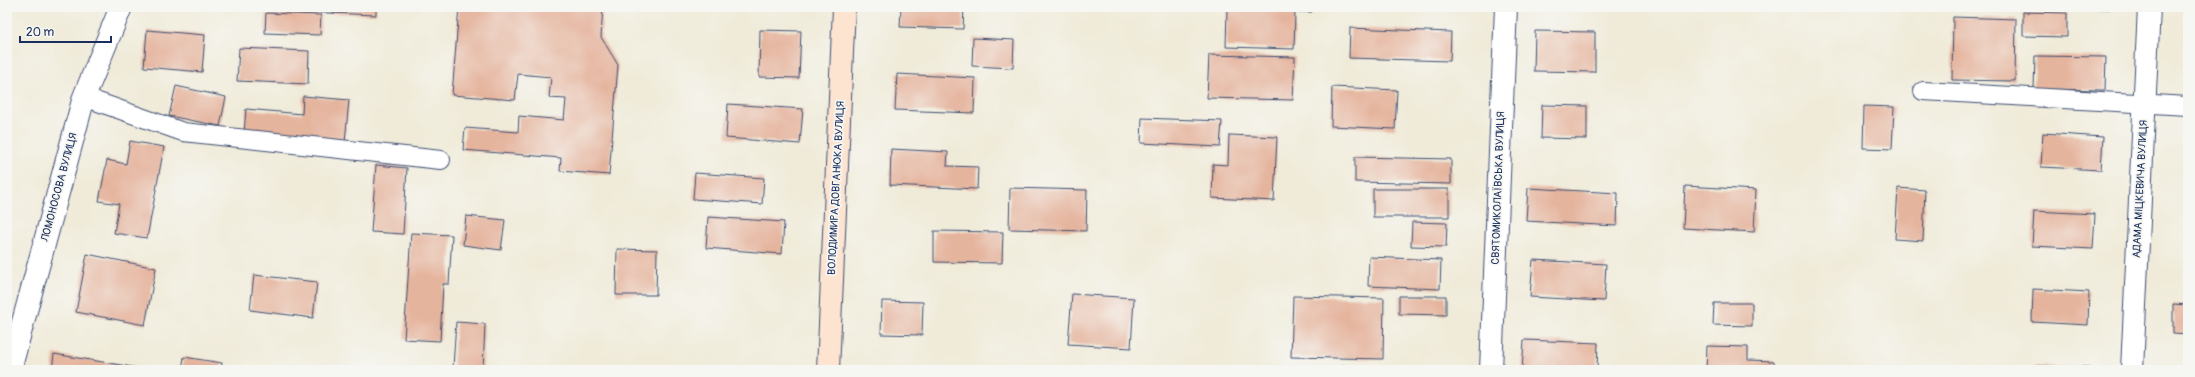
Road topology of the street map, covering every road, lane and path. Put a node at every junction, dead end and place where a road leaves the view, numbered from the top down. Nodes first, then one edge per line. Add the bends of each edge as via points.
1 (121, 7) edge
2 (844, 7) edge
3 (1506, 7) edge
4 (2149, 7) edge
5 (1923, 91) dead end
6 (84, 97) junction
7 (2144, 104) junction
8 (2188, 106) edge
9 (441, 160) dead end
10 (10, 370) edge
11 (828, 370) edge
12 (1491, 370) edge
13 (2132, 370) edge

1 - 6 street, ЛОМОНОСОВА ВУЛИЦЯ
2 - 11 main road, ВОЛОДИМИРА ДОВГАНЮКА ВУЛИЦЯ
3 - 12 street, СВЯТОМИКОЛАЇВСЬКА ВУЛИЦЯ
4 - 7 street, АДАМА МІЦКЕВИЧА ВУЛИЦЯ
5 - 7 lane
6 - 9 lane via 183,132
6 - 10 street, ЛОМОНОСОВА ВУЛИЦЯ
7 - 8 lane
7 - 13 street, АДАМА МІЦКЕВИЧА ВУЛИЦЯ

